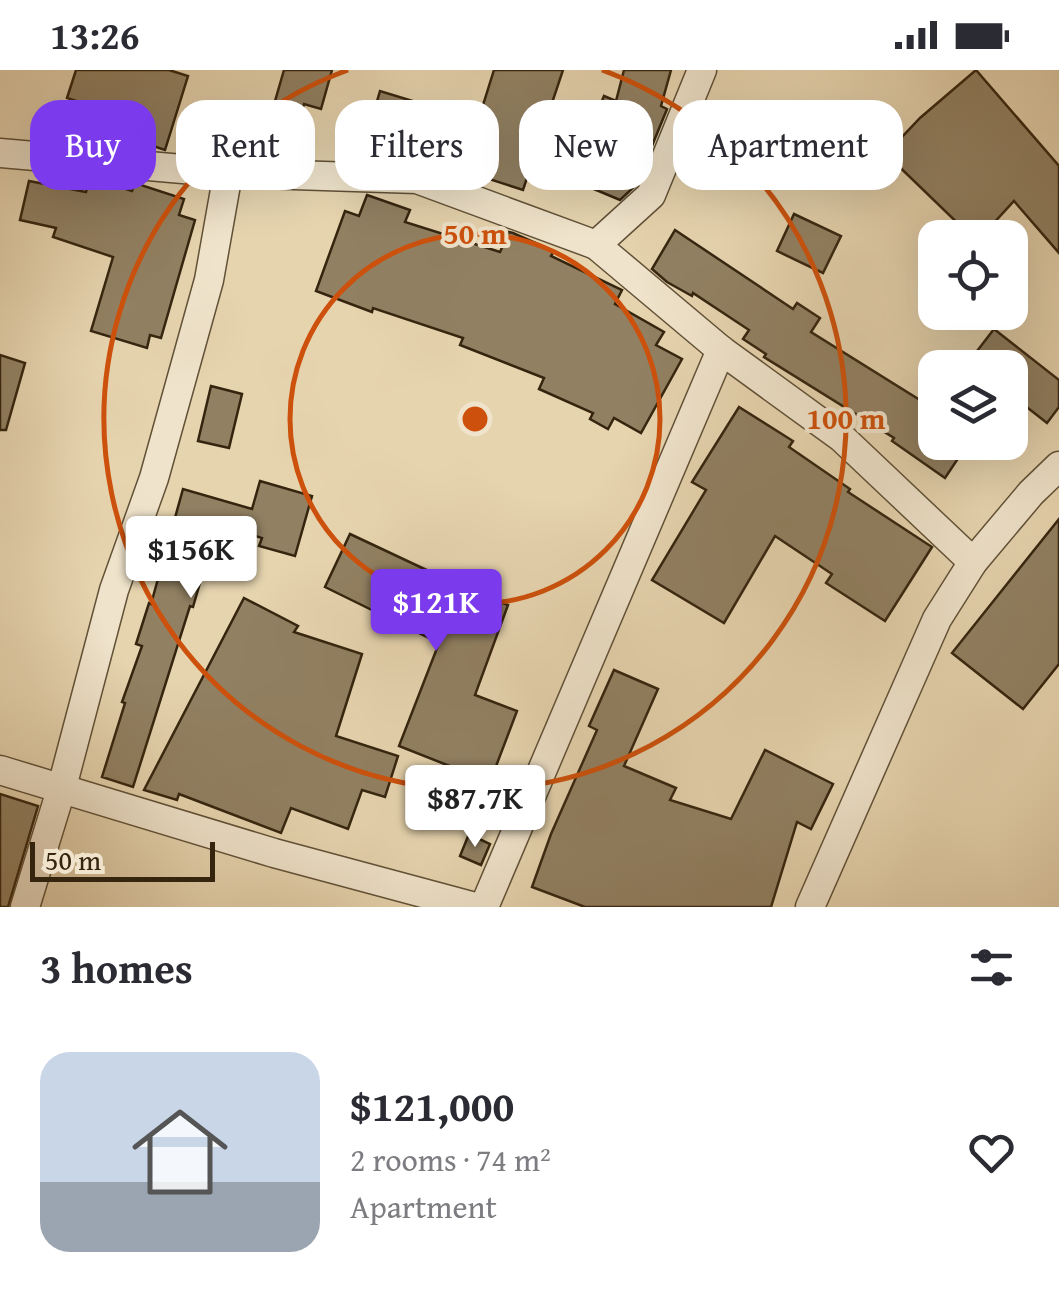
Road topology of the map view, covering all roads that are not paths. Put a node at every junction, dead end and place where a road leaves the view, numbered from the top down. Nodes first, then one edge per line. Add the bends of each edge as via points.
1 (702, 70) edge
2 (0, 153) edge
3 (176, 168) edge
4 (315, 176) edge
5 (225, 190) edge
6 (596, 245) junction
7 (721, 350) junction
8 (1059, 466) edge
9 (973, 562) junction
10 (0, 770) edge
11 (62, 787) junction
12 (25, 907) edge
13 (474, 907) edge
14 (484, 907) edge
15 (810, 907) edge

1 - 6 street via 651,194
2 - 3 street
4 - 6 street via 418,179
5 - 11 street via 209,280
6 - 7 street
7 - 9 street via 842,438
7 - 14 street
8 - 9 street
9 - 15 street via 937,619
10 - 11 street
11 - 12 street
11 - 13 street

